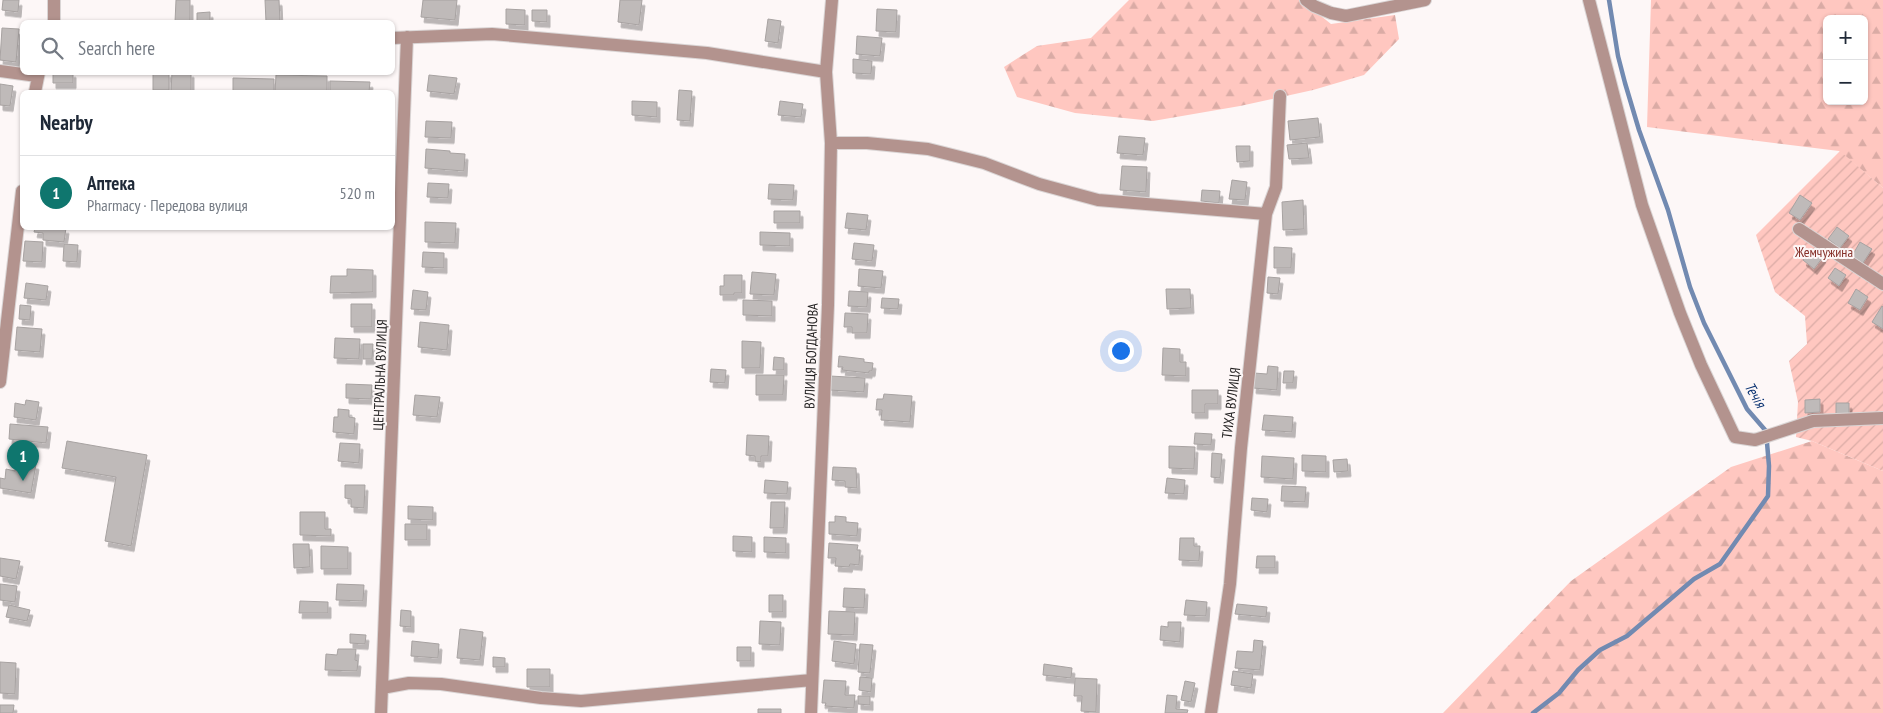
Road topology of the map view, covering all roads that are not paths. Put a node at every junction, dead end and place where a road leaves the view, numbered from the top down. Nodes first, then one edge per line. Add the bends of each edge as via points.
1 (54, 0) edge
2 (832, 0) edge
3 (1306, 0) edge
4 (1425, 0) edge
5 (1589, 0) edge
6 (54, 20) edge
7 (407, 37) junction
8 (395, 38) edge
9 (0, 71) edge
10 (826, 72) junction
11 (20, 73) edge
12 (38, 75) edge
13 (35, 90) edge
14 (1280, 96) dead end
15 (831, 143) junction
16 (20, 208) edge
17 (1266, 214) junction
18 (1799, 229) dead end
19 (1883, 284) edge
20 (0, 382) edge
21 (1883, 418) edge
22 (812, 680) junction
23 (382, 688) junction
24 (381, 713) edge
25 (811, 713) edge
26 (1211, 713) edge

1 - 6 street
2 - 10 street, ВУЛИЦЯ БОГДАНОВА
3 - 4 street via 1331,13 1346,16
5 - 21 street via 1642,205 1701,366 1735,437 1755,440 1813,420
7 - 8 street
7 - 10 street via 492,34 556,39 706,53
7 - 23 street, ЦЕНТРАЛЬНА ВУЛИЦЯ
9 - 11 street
10 - 15 street, ВУЛИЦЯ БОГДАНОВА
12 - 13 street
14 - 17 street, ТИХА ВУЛИЦЯ via 1276,187
15 - 17 street via 928,149 984,163 1039,184 1098,200
15 - 22 street, ВУЛИЦЯ БОГДАНОВА via 828,305
16 - 20 street
17 - 26 street, ТИХА ВУЛИЦЯ via 1230,584
18 - 19 street
22 - 23 street via 581,701 441,684 409,683
22 - 25 street, ВУЛИЦЯ БОГДАНОВА
23 - 24 street, ЦЕНТРАЛЬНА ВУЛИЦЯ

